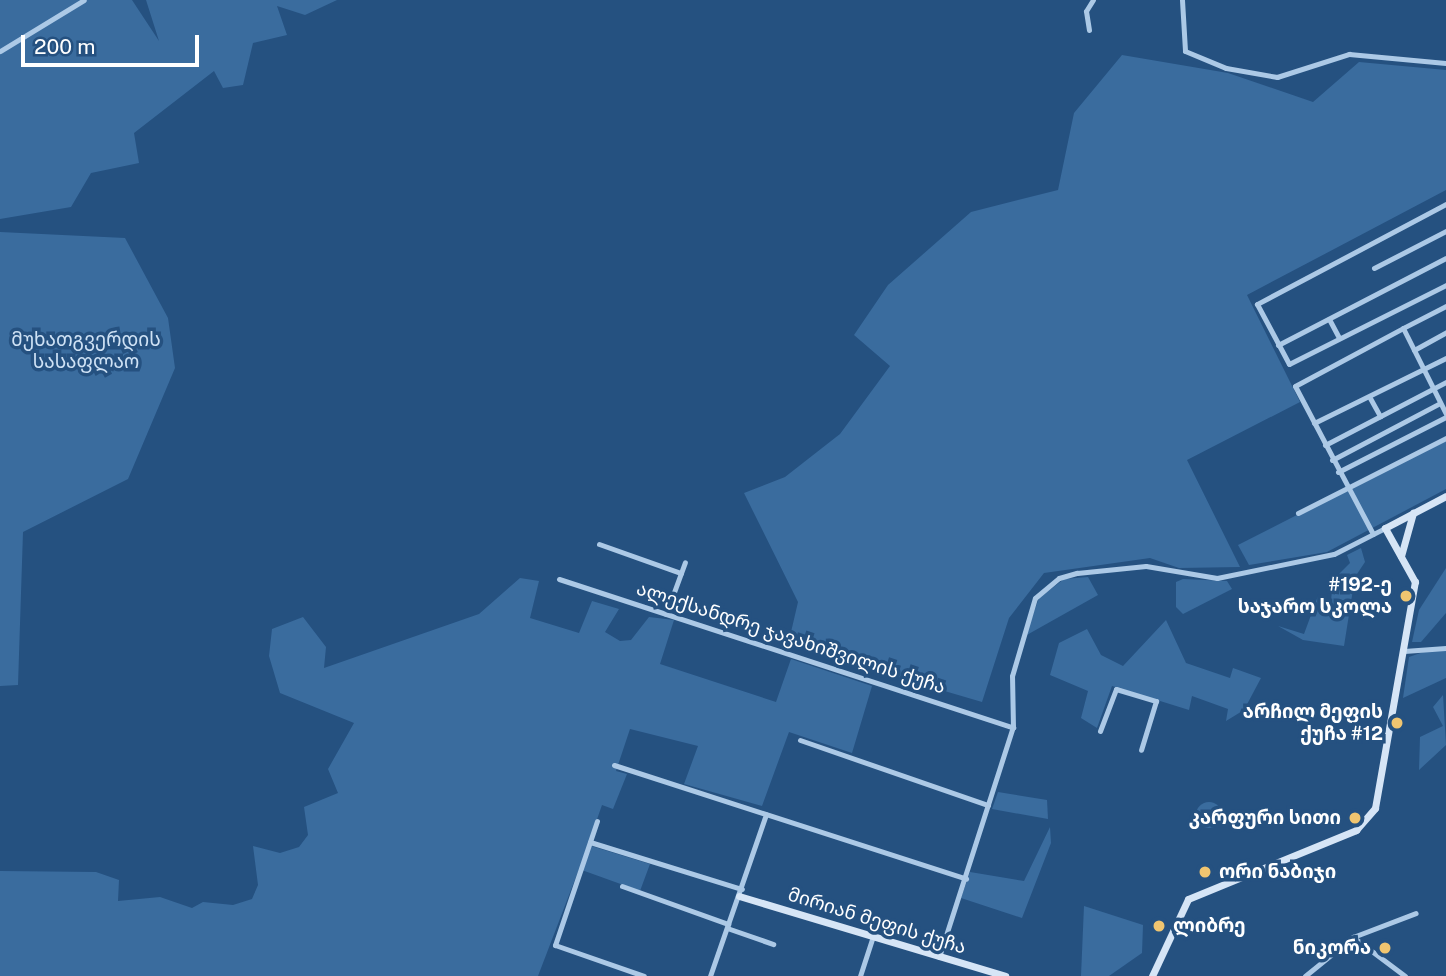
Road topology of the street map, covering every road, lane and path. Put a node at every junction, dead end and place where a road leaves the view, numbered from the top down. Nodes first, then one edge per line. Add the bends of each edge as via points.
1 (84, 0) edge
2 (1093, 0) edge
3 (1182, 0) edge
4 (1089, 30) dead end
5 (0, 51) edge
6 (1446, 63) edge
7 (1446, 205) edge
8 (1446, 231) edge
9 (1446, 258) edge
10 (1374, 268) dead end
11 (1446, 285) edge
12 (1446, 306) edge
13 (1329, 319) junction
14 (1403, 328) junction
15 (1446, 332) edge
16 (1339, 338) junction
17 (1278, 345) junction
18 (1414, 350) junction
19 (1446, 358) edge
20 (1424, 370) junction
21 (1446, 382) edge
22 (1433, 388) junction
23 (1370, 397) junction
24 (1440, 403) junction
25 (1446, 413) edge
26 (1380, 416) junction
27 (1314, 423) junction
28 (1446, 438) edge
29 (1325, 445) junction
30 (1332, 460) junction
31 (1338, 472) junction
32 (1346, 489) junction
33 (1446, 496) edge
34 (1298, 513) dead end
35 (1413, 513) junction
36 (1385, 528) junction
37 (1373, 534) junction
38 (599, 544) dead end
39 (1401, 557) junction
40 (685, 562) dead end
41 (681, 573) junction
42 (559, 579) dead end
43 (666, 614) junction
44 (1446, 648) edge
45 (1404, 651) junction
46 (1013, 727) junction
47 (1100, 731) dead end
48 (800, 740) dead end
49 (1141, 750) dead end
50 (614, 765) dead end
51 (988, 806) junction
52 (766, 814) junction
53 (597, 821) dead end
54 (590, 842) junction
55 (966, 879) junction
56 (622, 886) dead end
57 (741, 892) junction
58 (1416, 913) dead end
59 (728, 926) junction
60 (1353, 937) junction
61 (872, 938) junction
62 (774, 944) dead end
63 (939, 957) junction
64 (644, 976) edge
65 (710, 976) edge
66 (860, 976) edge
67 (1005, 976) edge
68 (1152, 976) edge
69 (1305, 976) edge
70 (1405, 976) edge

1 - 5 street
2 - 4 street via 1086,11
3 - 6 street via 1185,51 1226,68 1277,77 1341,55
7 - 17 street via 1261,299 1257,304
8 - 10 street
9 - 13 street
11 - 16 street
12 - 14 street
13 - 16 street
13 - 17 street
14 - 18 street
14 - 27 street via 1295,386
15 - 18 street
16 - 17 street via 1289,364
18 - 20 street
19 - 20 street
20 - 22 street
20 - 23 street
21 - 22 street
22 - 24 street
22 - 26 street
23 - 26 street
23 - 27 street
24 - 25 street
24 - 30 street
25 - 31 street
26 - 29 street
27 - 29 street
28 - 32 street
29 - 30 street
30 - 31 street
31 - 32 street
32 - 34 street
32 - 37 street
33 - 35 street
35 - 36 street
35 - 39 street
36 - 37 street
36 - 39 street
37 - 46 street via 1334,554 1217,579 1157,565 1059,578 1035,598 1012,676
38 - 41 street
39 - 45 street via 1415,582
40 - 41 street
41 - 43 street
42 - 43 street, ალექსანდრე ჯავახიშვილის ქუჩა
43 - 46 street, ალექსანდრე ჯავახიშვილის ქუჩა
44 - 45 street
45 - 68 street via 1379,798 1368,819 1356,830 1188,899
46 - 51 street
47 - 49 street via 1115,689 1156,701
48 - 51 street
50 - 52 street
51 - 55 street
52 - 55 street
52 - 57 street
53 - 54 street
54 - 57 street
54 - 64 street via 555,945
55 - 63 street
56 - 59 street
57 - 59 street
57 - 61 street, მირიან მეფის ქუჩა
58 - 60 street
59 - 62 street
59 - 65 street
60 - 69 street
60 - 70 street
61 - 63 street, მირიან მეფის ქუჩა
61 - 66 street
63 - 67 street, მირიან მეფის ქუჩა

